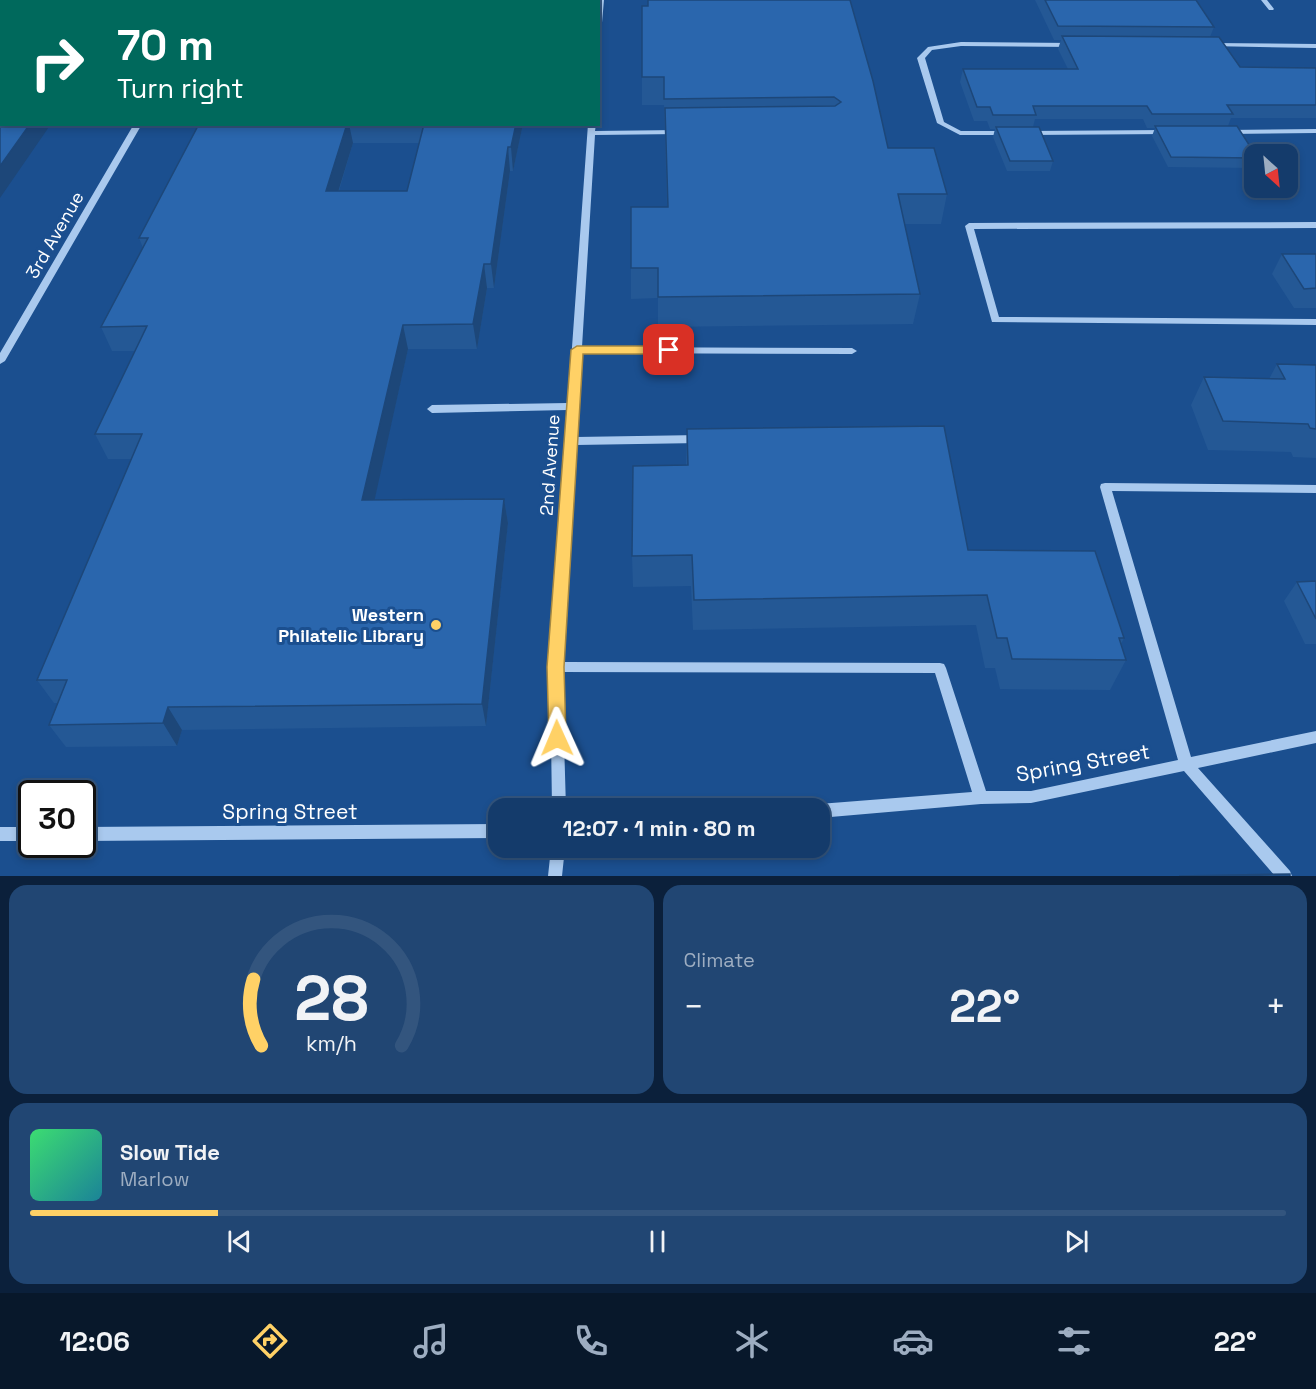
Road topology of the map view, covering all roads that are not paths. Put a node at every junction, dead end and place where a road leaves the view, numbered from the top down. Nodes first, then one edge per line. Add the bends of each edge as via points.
1 (1264, 0) edge
2 (1271, 9) dead end
3 (1079, 45) edge
4 (1198, 45) edge
5 (1316, 46) edge
6 (137, 126) edge
7 (592, 129) edge
8 (687, 132) edge
9 (1174, 132) edge
10 (1221, 132) edge
11 (1316, 132) edge
12 (1316, 225) edge
13 (1316, 322) edge
14 (577, 350) junction
15 (852, 351) dead end
16 (0, 361) edge
17 (573, 406) junction
18 (432, 409) dead end
19 (707, 439) edge
20 (571, 441) junction
21 (1316, 489) edge
22 (556, 667) junction
23 (1316, 737) edge
24 (1186, 765) junction
25 (559, 798) edge
26 (981, 798) junction
27 (830, 810) edge
28 (488, 831) edge
29 (0, 834) edge
30 (18, 834) edge
31 (96, 834) edge
32 (557, 858) edge
33 (555, 876) edge
34 (1285, 876) edge

1 - 2 street
3 - 9 street via 961,44 930,48 921,58 942,123 960,133
4 - 5 street
6 - 16 street, 3rd Avenue
7 - 8 street
7 - 14 street, 2nd Avenue
10 - 11 street
12 - 13 street via 969,226 995,320
14 - 15 street
14 - 17 street, 2nd Avenue
17 - 18 street
17 - 20 street, 2nd Avenue
19 - 20 street
20 - 22 street, 2nd Avenue
21 - 24 street via 1105,487
22 - 25 street, 2nd Avenue
22 - 26 street via 940,668
23 - 24 street, Spring Street
24 - 26 street, Spring Street via 1031,797
24 - 34 street
26 - 27 street, Spring Street
28 - 31 street, Spring Street
29 - 30 street
32 - 33 street

